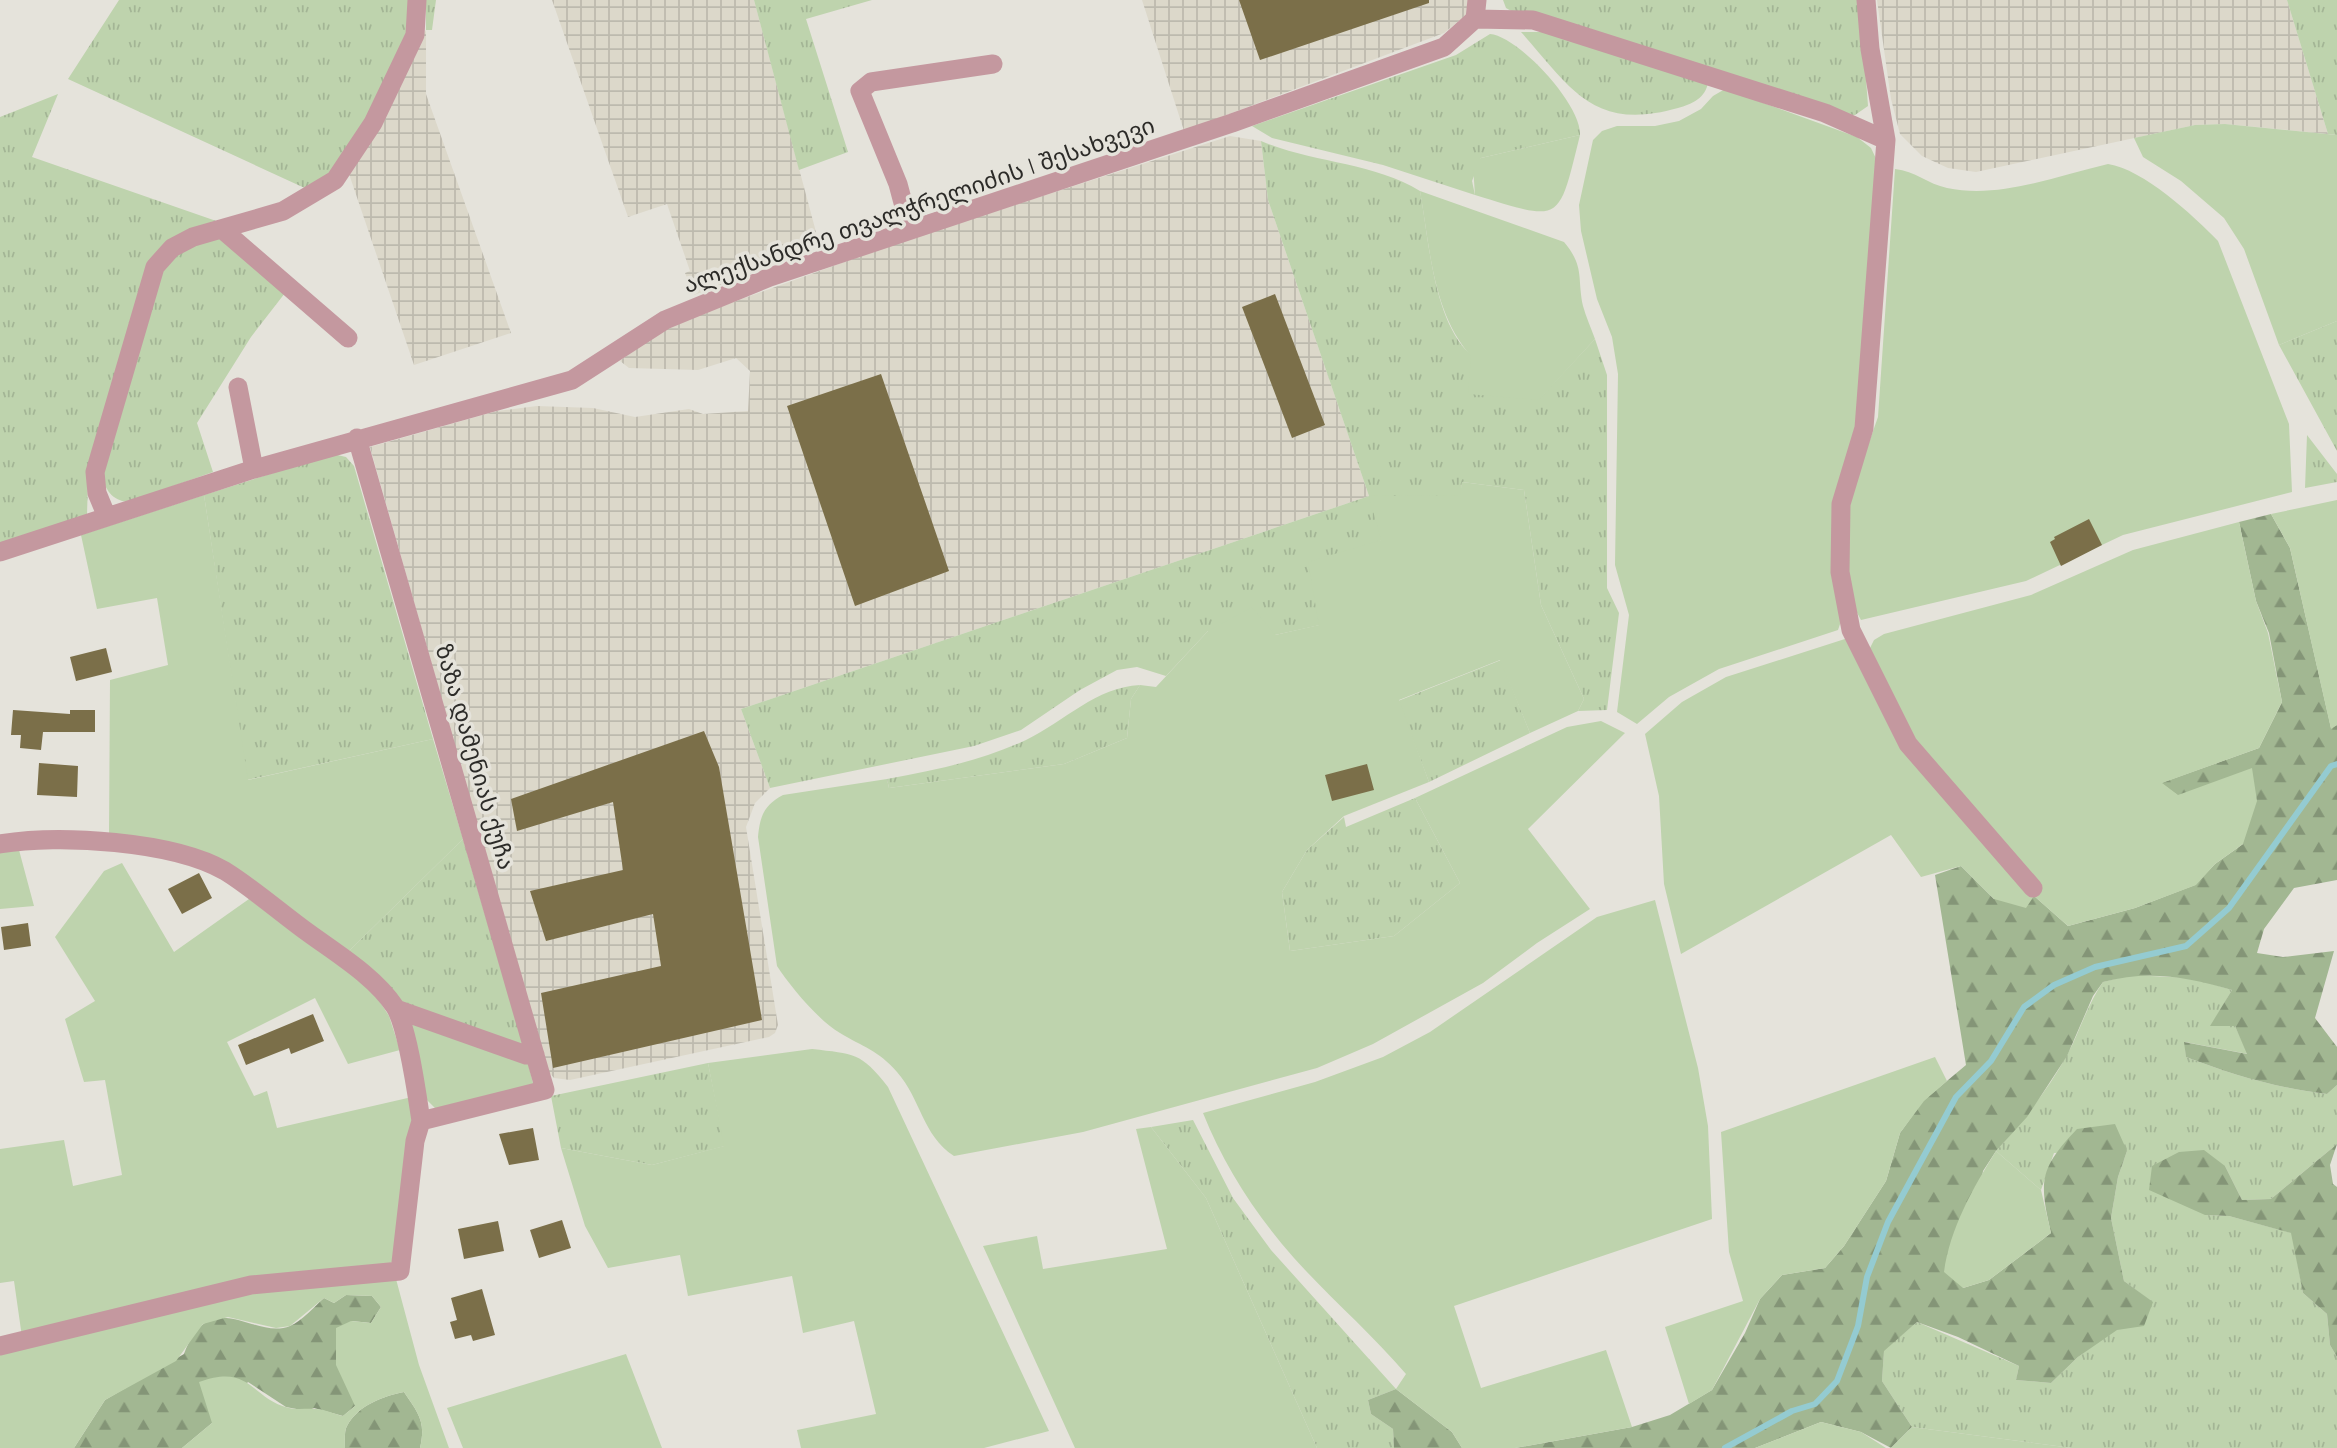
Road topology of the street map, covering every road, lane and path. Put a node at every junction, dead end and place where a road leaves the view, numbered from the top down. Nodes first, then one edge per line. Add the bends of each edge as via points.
1 (417, 0) edge
2 (1866, 0) edge
3 (1476, 10) edge
4 (993, 64) dead end
5 (1886, 140) junction
6 (910, 229) junction
7 (223, 230) junction
8 (348, 338) dead end
9 (238, 387) dead end
10 (357, 438) junction
11 (254, 469) junction
12 (107, 517) junction
13 (0, 552) edge
14 (0, 844) edge
15 (2033, 888) dead end
16 (396, 1009) junction
17 (535, 1054) junction
18 (421, 1121) junction
19 (0, 1346) edge

1 - 7 street via 415,35 373,123 335,180 300,203
2 - 5 street
3 - 5 street via 1533,20 1825,113
3 - 6 street, ალექსანდრე თვალჭრელიძის I შესახვევი via 1444,47 1232,123
4 - 6 street via 871,82 859,91 898,184
5 - 15 street via 1864,429 1841,504 1838,536 1851,630 1908,744
6 - 10 street, ალექსანდრე თვალჭრელიძის I შესახვევი via 770,277 665,320 572,380
7 - 8 street
7 - 12 street via 172,248 155,267 95,472
9 - 11 street
10 - 11 street, ალექსანდრე თვალჭრელიძის I შესახვევი
10 - 17 street, ზაზა დამენიას ქუჩა
11 - 12 street, ალექსანდრე თვალჭრელიძის I შესახვევი
12 - 13 street, ალექსანდრე თვალჭრელიძის I შესახვევი
14 - 16 street via 53,840 116,843 184,854 224,871 341,956
16 - 17 street via 526,1055
16 - 18 street
17 - 18 street, ზაზა დამენიას ქუჩა via 545,1090
18 - 19 street via 400,1271 251,1285

